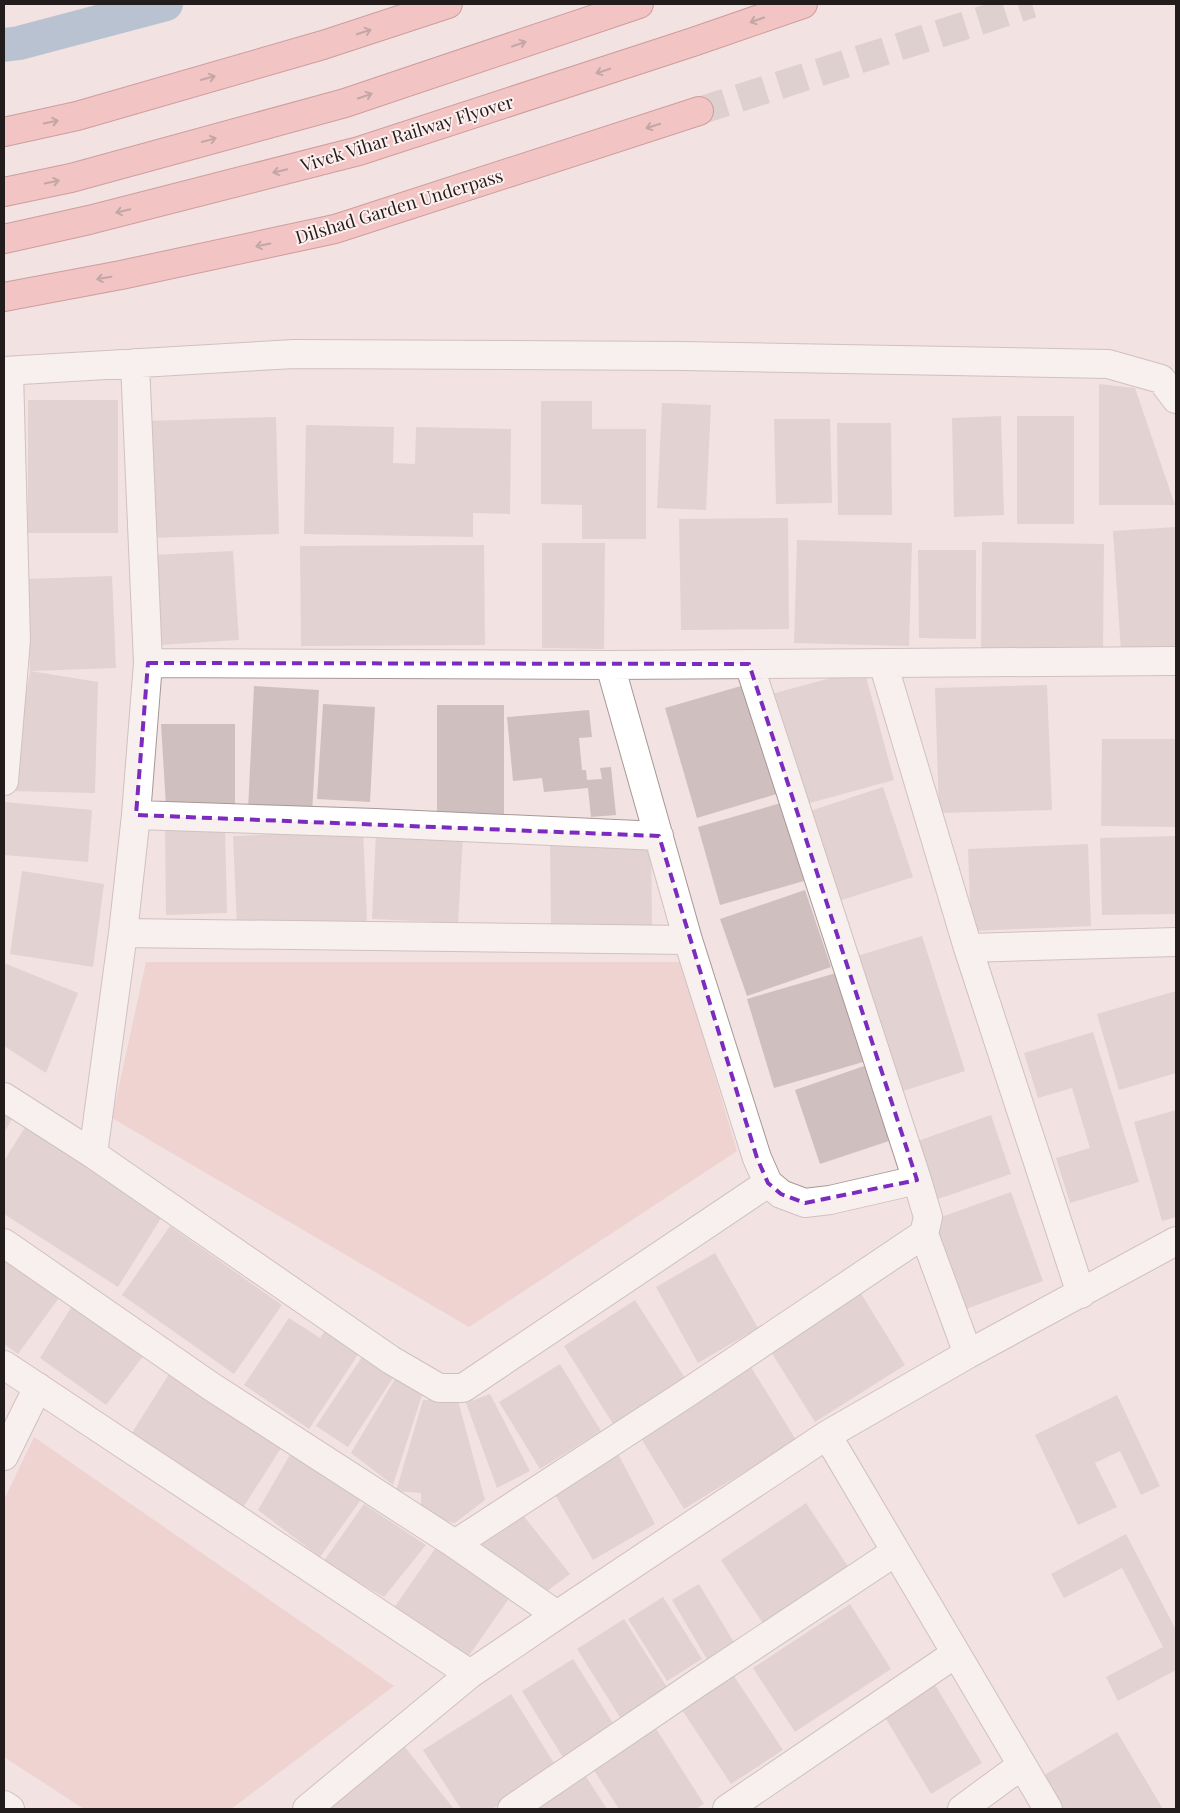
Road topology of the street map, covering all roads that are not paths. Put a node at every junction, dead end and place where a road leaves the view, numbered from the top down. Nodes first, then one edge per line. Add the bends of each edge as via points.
1 (448, 4) edge
2 (639, 4) edge
3 (803, 4) edge
4 (699, 111) tunnel mouth
5 (4, 132) edge
6 (4, 192) edge
7 (4, 239) edge
8 (4, 296) edge
9 (135, 363) junction
10 (7, 371) edge
11 (1176, 399) edge
12 (1176, 661) edge
13 (148, 663) junction
14 (883, 663) junction
15 (749, 664) junction
16 (610, 665) junction
17 (4, 781) edge
18 (136, 815) junction
19 (659, 836) junction
20 (124, 933) junction
21 (688, 940) junction
22 (1176, 942) edge
23 (968, 948) junction
24 (4, 1097) edge
25 (93, 1154) junction
26 (917, 1180) junction
27 (768, 1182) junction
28 (924, 1234) junction
29 (1176, 1241) edge
30 (4, 1243) edge
31 (1081, 1294) junction
32 (968, 1354) junction
33 (4, 1365) edge
34 (38, 1387) junction
35 (827, 1435) junction
36 (4, 1456) edge
37 (455, 1544) junction
38 (895, 1552) junction
39 (557, 1615) junction
40 (955, 1654) junction
41 (470, 1674) junction
42 (1022, 1765) junction
43 (4, 1805) edge
44 (10, 1809) edge
45 (307, 1809) edge
46 (512, 1809) edge
47 (728, 1809) edge
48 (962, 1809) edge
49 (1048, 1809) edge

5 -> 1 main road via 86,114 323,45
6 -> 2 main road via 71,178 345,103
3 -> 7 main road, Vivek Vihar Railway Flyover via 359,151
4 -> 8 main road, Dilshad Garden Underpass via 335,229 121,275
9 - 10 street
9 - 11 street via 294,354 673,356 1108,364 1161,380
9 - 13 street
10 - 17 street via 16,640
12 - 14 street
13 - 16 street
13 - 18 street
14 - 15 street
14 - 23 street
15 - 16 street
15 - 26 street
16 - 19 street
18 - 19 street via 375,822
18 - 20 street
19 - 21 street
20 - 21 street
20 - 25 street
21 - 27 street via 757,1158
22 - 23 street
23 - 31 street
24 - 25 street
25 - 27 street via 391,1360 439,1388 462,1388
26 - 27 street via 805,1203 781,1194
26 - 28 street via 928,1218
28 - 32 street
28 - 37 street
29 - 31 street
30 - 37 street via 212,1387
31 - 32 street
32 - 35 street
33 - 34 street
34 - 36 street
34 - 41 street
35 - 38 street
35 - 39 street
37 - 39 street
38 - 40 street
38 - 46 street
39 - 41 street
40 - 42 street
40 - 47 street
41 - 45 street
42 - 48 street
42 - 49 street
43 - 44 street

